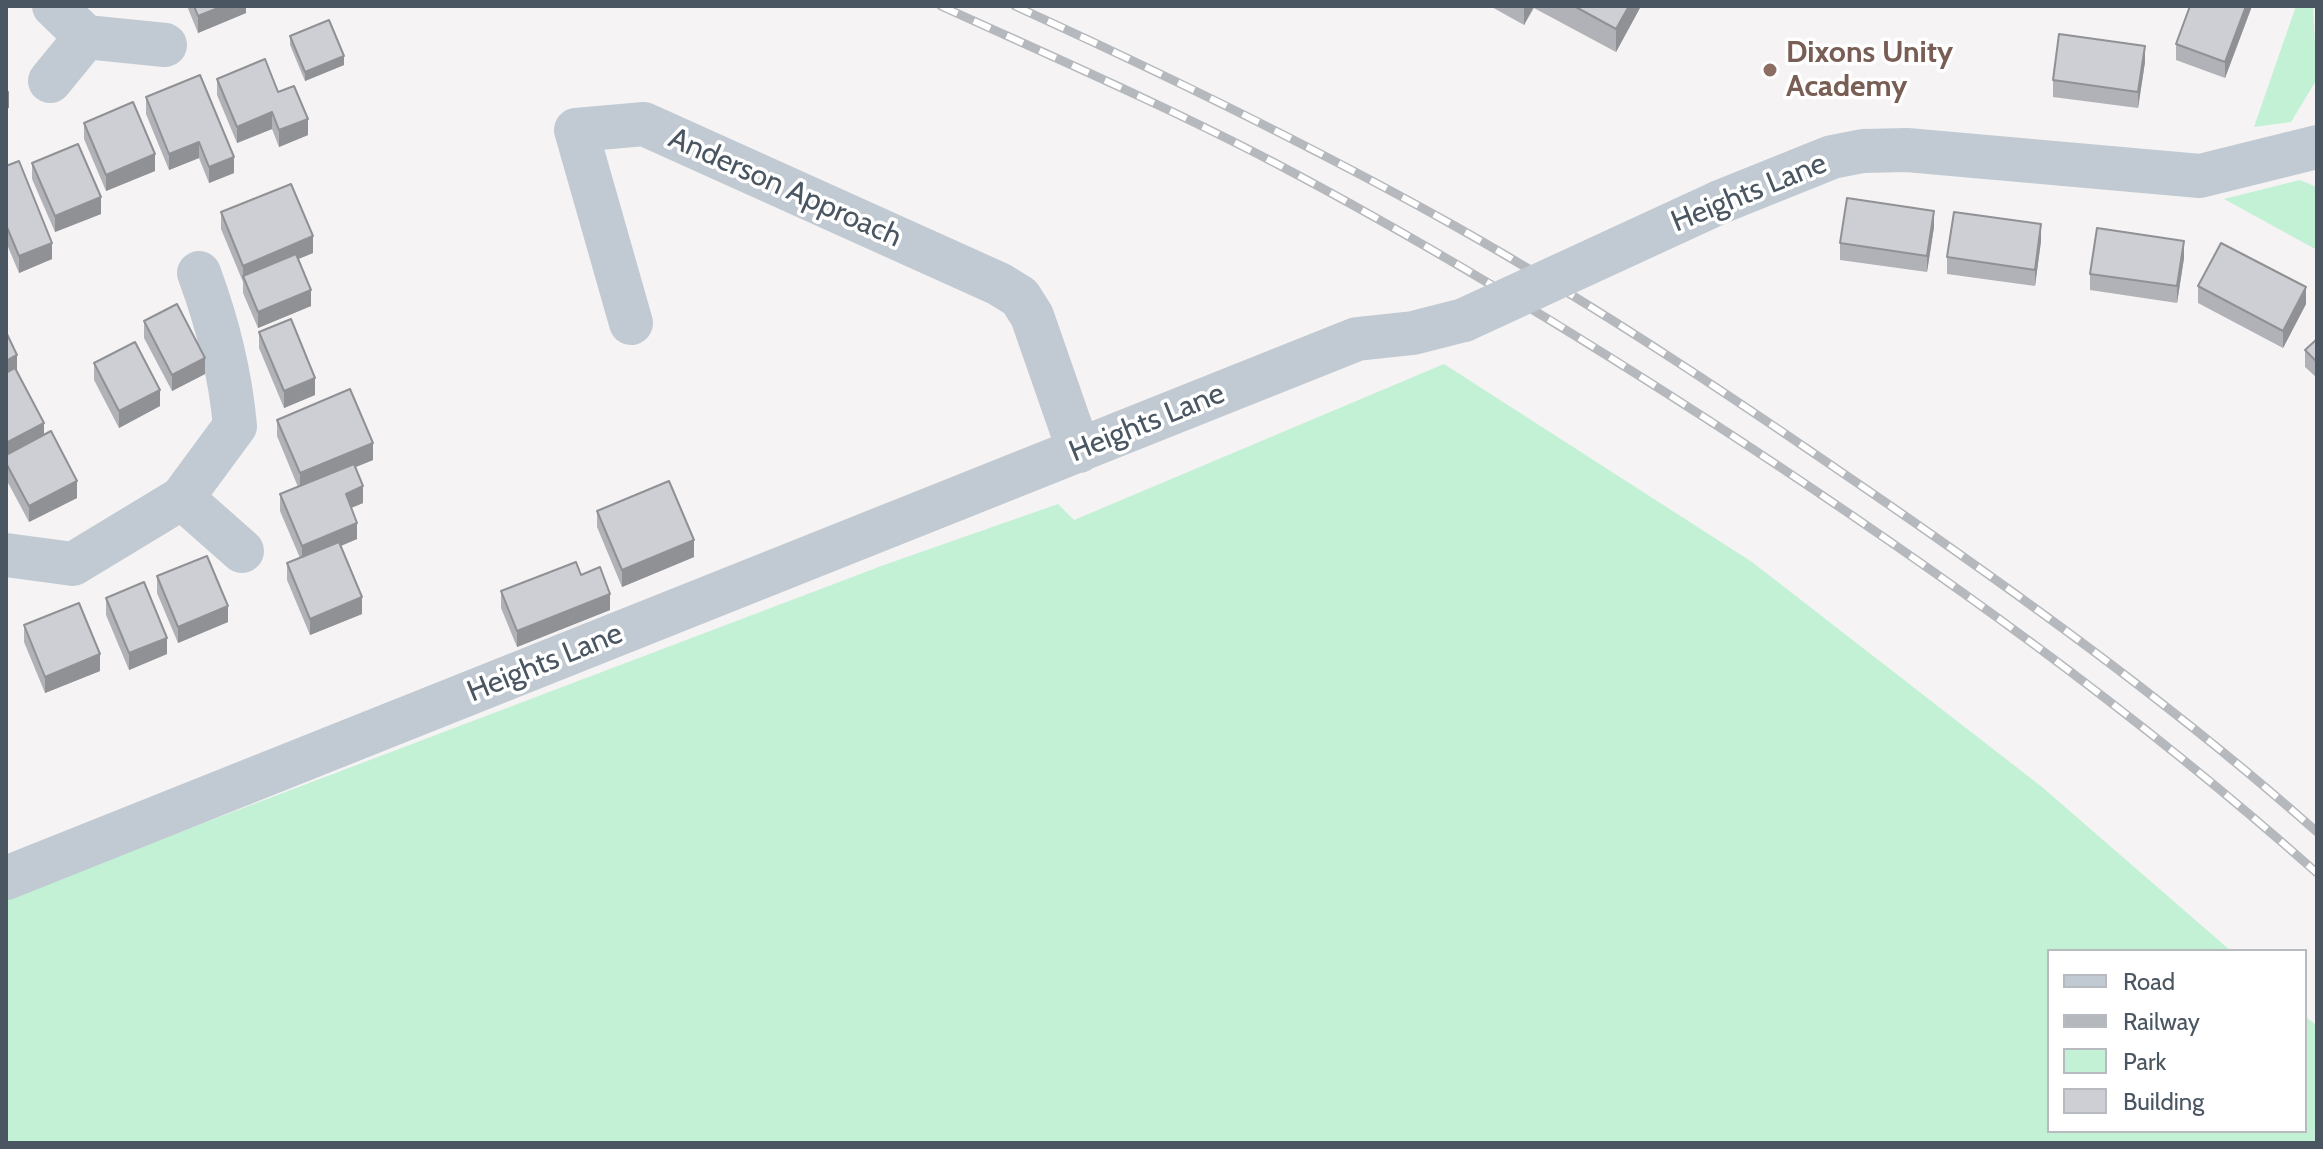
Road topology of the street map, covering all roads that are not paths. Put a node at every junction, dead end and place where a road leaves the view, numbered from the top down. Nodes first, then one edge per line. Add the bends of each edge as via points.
1 (54, 6) edge
2 (86, 37) junction
3 (165, 45) dead end
4 (50, 81) dead end
5 (2317, 147) edge
6 (199, 273) dead end
7 (631, 323) dead end
8 (1079, 451) junction
9 (182, 498) junction
10 (242, 551) dead end
11 (6, 555) edge
12 (6, 878) edge

1 - 2 street
2 - 3 street
2 - 4 street
5 - 8 street, Heights Lane, bridge via 2200,176 1907,150 1832,157 1720,202 1464,320 1357,339
6 - 9 street via 220,330 235,426
7 - 8 street, Anderson Approach via 576,130 644,124 1020,297 1032,316
8 - 12 street, Heights Lane
9 - 10 street
9 - 11 street via 73,564

